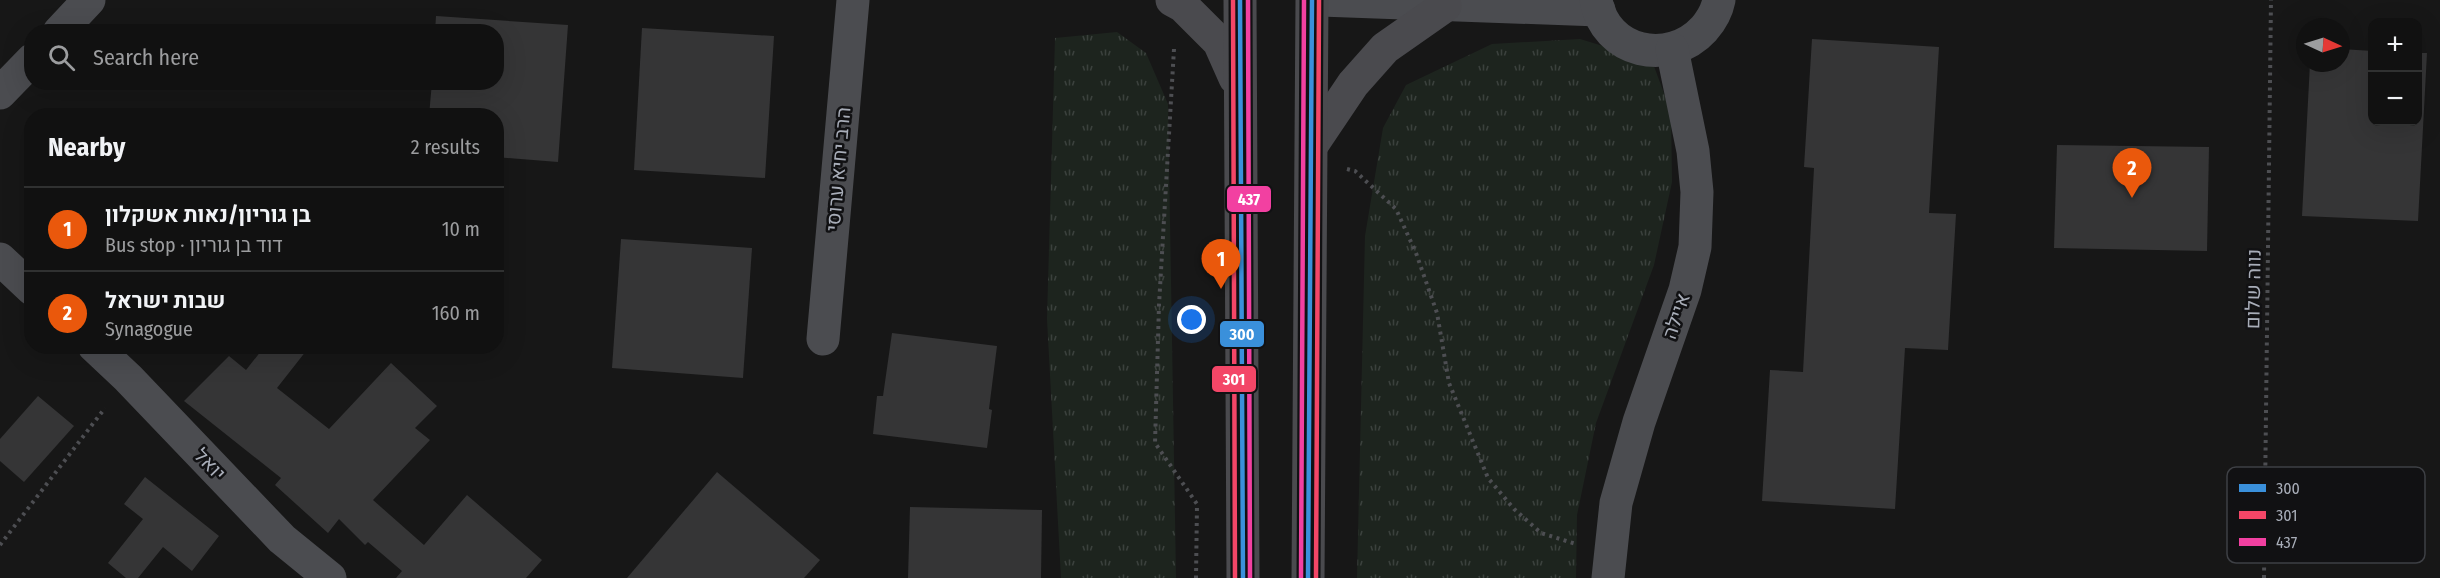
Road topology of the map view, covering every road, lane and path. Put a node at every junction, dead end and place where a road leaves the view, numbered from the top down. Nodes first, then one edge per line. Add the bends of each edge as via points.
1 (89, 0) edge
2 (853, 0) edge
3 (1172, 0) edge
4 (1240, 0) edge
5 (1312, 0) edge
6 (1321, 0) edge
7 (1719, 0) edge
8 (2271, 0) edge
9 (1597, 5) edge
10 (1445, 6) junction
11 (66, 24) edge
12 (1174, 46) dead end
13 (1672, 49) junction
14 (24, 68) edge
15 (1239, 87) junction
16 (0, 93) edge
17 (1312, 151) junction
18 (0, 259) edge
19 (24, 282) edge
20 (823, 339) dead end
21 (102, 354) edge
22 (128, 378) junction
23 (2265, 467) edge
24 (0, 545) edge
25 (2264, 563) edge
26 (1609, 565) edge
27 (330, 578) edge
28 (1196, 578) edge
29 (1243, 578) edge
30 (1308, 578) edge
31 (2264, 578) edge

1 - 11 street
2 - 20 street, הרב יחיא ערוסי
3 - 15 main road via 1219,42
4 - 15 main road
5 - 17 main road
6 - 10 street
7 - 13 street via 1710,22 1697,37
8 - 23 path, נווה שלום
9 - 10 street
9 - 13 street via 1613,33 1627,44 1643,50
10 - 17 main road via 1385,48 1353,84
12 - 28 path via 1155,443 1197,504
13 - 26 street, איילה via 1693,151 1697,192 1695,246 1685,290 1619,491
14 - 16 street
15 - 29 main road
17 - 26 path via 1354,171 1396,209 1437,313 1449,383 1488,478 1541,533 1599,552
17 - 30 main road
18 - 19 street
21 - 22 street, יואל
22 - 24 path
22 - 27 street, יואל via 282,539
25 - 31 path, נווה שלום

